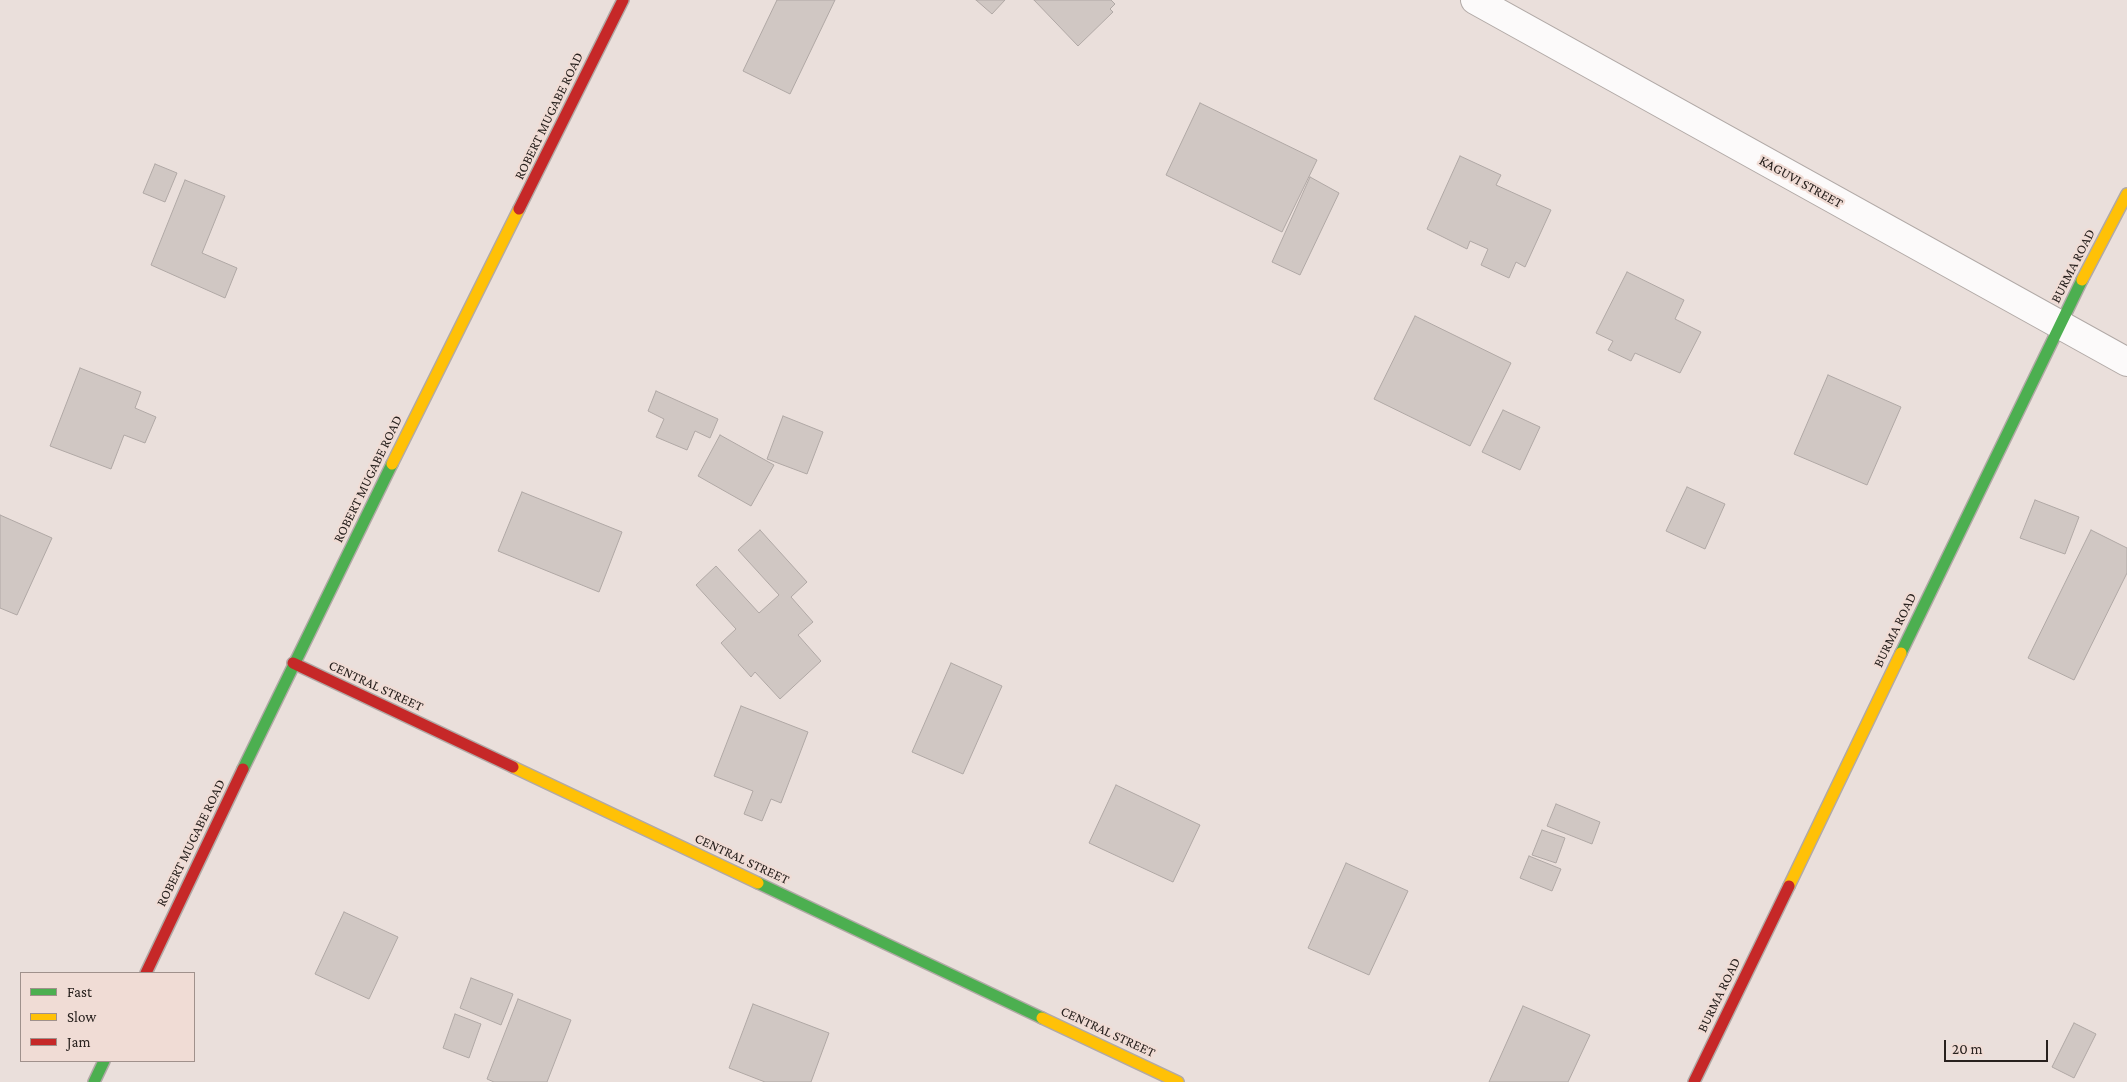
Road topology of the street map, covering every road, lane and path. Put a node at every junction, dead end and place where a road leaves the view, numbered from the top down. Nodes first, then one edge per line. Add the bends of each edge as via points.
1 (623, 0) edge
2 (1474, 0) edge
3 (2127, 194) edge
4 (2059, 325) junction
5 (2127, 362) edge
6 (294, 663) junction
7 (146, 972) edge
8 (104, 1062) edge
9 (94, 1082) edge
10 (1178, 1082) edge
11 (1694, 1082) edge

1 - 6 street, ROBERT MUGABE ROAD
2 - 4 street, KAGUVI STREET
3 - 4 street, BURMA ROAD
4 - 5 street, KAGUVI STREET
4 - 11 street, BURMA ROAD
6 - 7 street, ROBERT MUGABE ROAD
6 - 10 street, CENTRAL STREET
8 - 9 street

